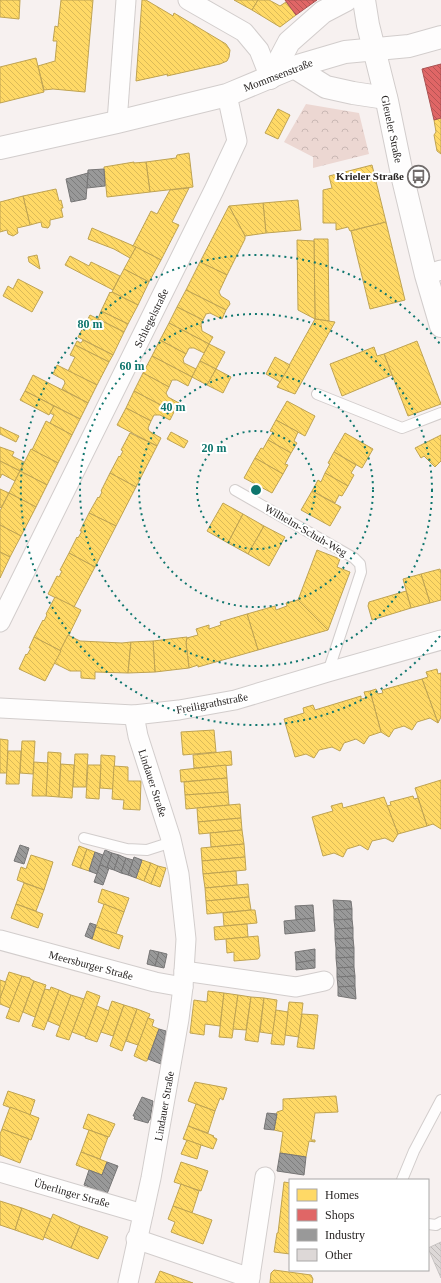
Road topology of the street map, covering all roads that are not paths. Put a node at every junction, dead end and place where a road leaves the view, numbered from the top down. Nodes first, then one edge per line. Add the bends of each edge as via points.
1 (126, 0) edge
2 (188, 0) edge
3 (346, 0) edge
4 (364, 0) edge
5 (441, 37) edge
6 (375, 50) junction
7 (294, 67) junction
8 (270, 78) junction
9 (227, 96) junction
10 (386, 98) junction
11 (117, 122) junction
12 (0, 148) edge
13 (433, 272) edge
14 (441, 326) edge
15 (317, 394) dead end
16 (441, 413) edge
17 (235, 490) dead end
18 (0, 622) edge
19 (441, 640) edge
20 (328, 672) junction
21 (0, 708) edge
22 (134, 715) junction
23 (84, 838) dead end
24 (172, 842) junction
25 (0, 940) edge
26 (184, 979) junction
27 (324, 982) dead end
28 (441, 1100) edge
29 (0, 1172) edge
30 (265, 1177) dead end
31 (402, 1179) edge
32 (143, 1214) junction
33 (441, 1222) edge
34 (429, 1224) edge
35 (136, 1239) junction
36 (250, 1281) edge
37 (128, 1283) edge

1 - 11 street
2 - 8 street via 244,32 259,50
3 - 8 street via 323,12 289,42
4 - 6 street, Gleueler Straße
5 - 6 street, Mommsenstraße via 409,46
6 - 7 street, Mommsenstraße via 345,52
6 - 10 street, Gleueler Straße
7 - 8 street, Mommsenstraße
7 - 10 street via 326,86 353,94
8 - 9 street, Mommsenstraße
9 - 11 street, Mommsenstraße
9 - 18 street, Schlegelstraße via 237,141
10 - 13 street, Gleueler Straße via 403,179
11 - 12 street, Mommsenstraße
13 - 14 street, Gleueler Straße
15 - 16 lane via 402,428
17 - 20 lane, Wilhelm-Schuh-Weg via 354,558 360,564 361,572
19 - 20 street, Freiligrathstraße
20 - 22 street, Freiligrathstraße via 235,700
21 - 22 street, Freiligrathstraße
22 - 24 street, Lindauer Straße via 138,736
23 - 24 lane via 127,849 147,850
24 - 26 street, Lindauer Straße via 183,900 186,939
25 - 26 street, Meersburger Straße via 155,982
26 - 27 street via 296,987
26 - 32 street, Lindauer Straße
28 - 31 lane
29 - 32 street, Überlinger Straße
30 - 36 street
32 - 35 street, Lindauer Straße
33 - 34 lane via 436,1225
35 - 36 street
35 - 37 street, Lindauer Straße

